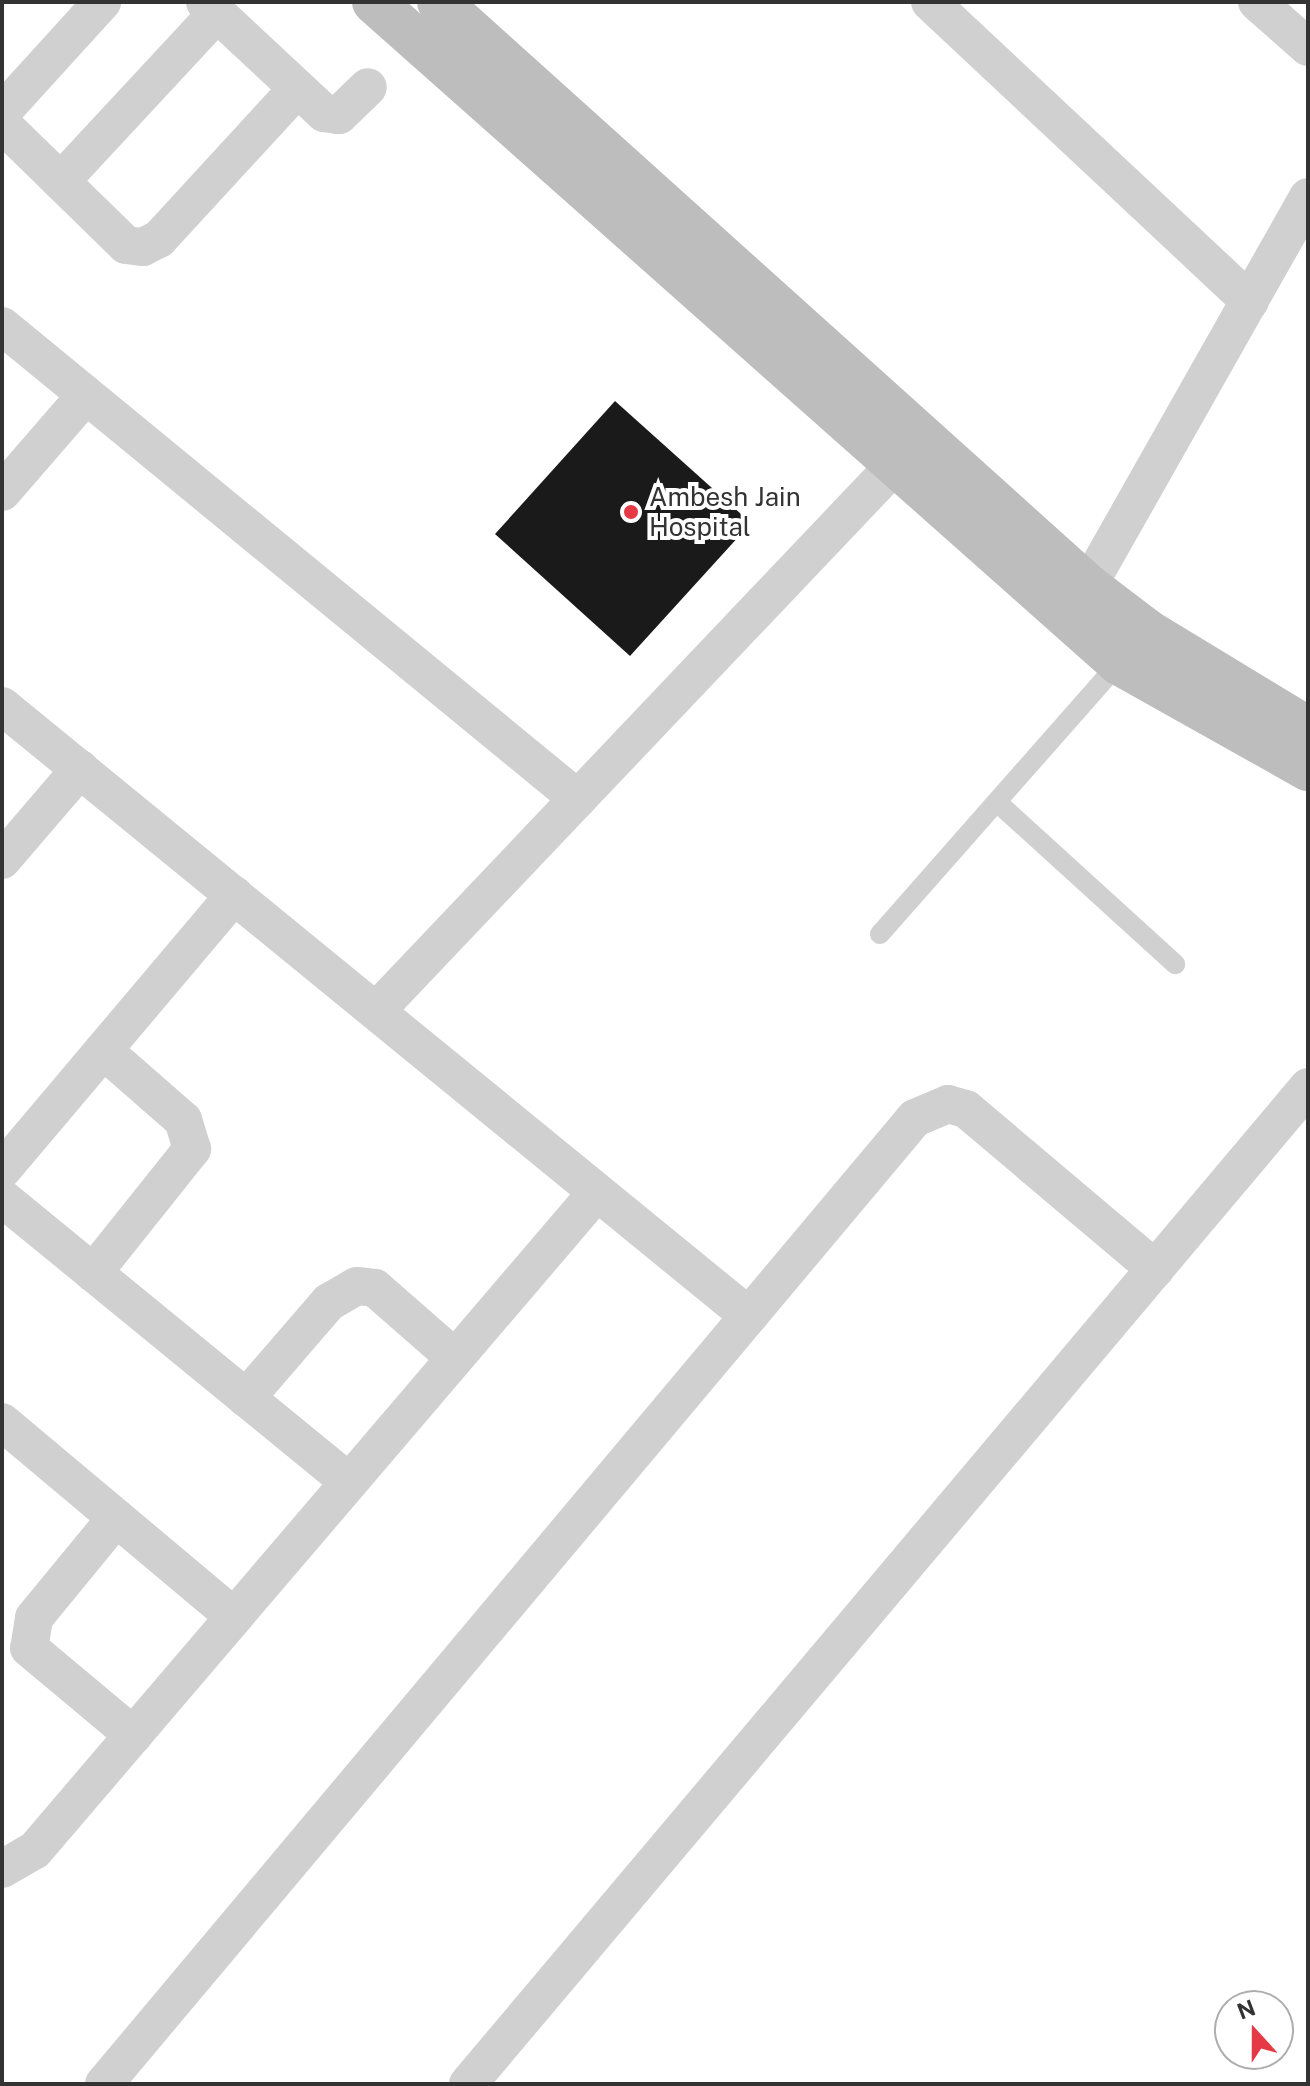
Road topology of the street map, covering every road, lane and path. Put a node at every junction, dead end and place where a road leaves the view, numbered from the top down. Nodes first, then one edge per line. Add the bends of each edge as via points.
1 (102, 2) edge
2 (374, 2) edge
3 (930, 2) edge
4 (1257, 2) edge
5 (452, 6) edge
6 (211, 8) edge
7 (1308, 47) edge
8 (368, 87) dead end
9 (295, 91) junction
10 (2, 112) edge
11 (2, 124) edge
12 (61, 181) junction
13 (1308, 197) edge
14 (1250, 301) junction
15 (2, 326) edge
16 (86, 395) junction
17 (892, 468) junction
18 (2, 492) edge
19 (1088, 586) junction
20 (1119, 663) junction
21 (2, 706) edge
22 (1308, 729) edge
23 (80, 769) junction
24 (1308, 769) edge
25 (578, 799) junction
26 (997, 802) junction
27 (2, 860) edge
28 (234, 895) junction
29 (880, 934) dead end
30 (1175, 964) dead end
31 (376, 1011) junction
32 (103, 1050) junction
33 (1308, 1087) edge
34 (2, 1170) edge
35 (597, 1192) junction
36 (2, 1198) edge
37 (1155, 1269) junction
38 (93, 1273) junction
39 (749, 1316) junction
40 (455, 1358) junction
41 (246, 1398) junction
42 (2, 1422) edge
43 (349, 1482) junction
44 (116, 1518) junction
45 (234, 1617) junction
46 (133, 1735) junction
47 (2, 1869) edge
48 (104, 2084) edge
49 (468, 2084) edge

1 - 10 street
2 - 17 main road
3 - 14 street
4 - 7 street
5 - 19 main road
6 - 9 street
6 - 12 street
8 - 9 street via 331,117
9 - 12 street via 159,239 143,247 126,245
11 - 12 street
13 - 14 street
14 - 19 street
15 - 16 street
16 - 18 street
16 - 25 street
17 - 20 main road
17 - 25 street
19 - 22 main road via 1147,631
20 - 24 main road
20 - 26 lane
21 - 23 street
23 - 27 street
23 - 28 street
25 - 31 street
26 - 29 lane
26 - 30 lane
28 - 31 street
28 - 32 street
31 - 35 street
32 - 34 street
32 - 38 street via 183,1120 192,1149
33 - 37 street
35 - 39 street
35 - 40 street
36 - 38 street
37 - 39 street via 966,1109 948,1104 915,1118
37 - 49 street
38 - 41 street
39 - 48 street
40 - 41 street via 375,1288 357,1286 329,1302
40 - 43 street
41 - 43 street
42 - 44 street
43 - 45 street
44 - 45 street
44 - 46 street via 34,1618 29,1648
45 - 46 street
46 - 47 street via 35,1850

